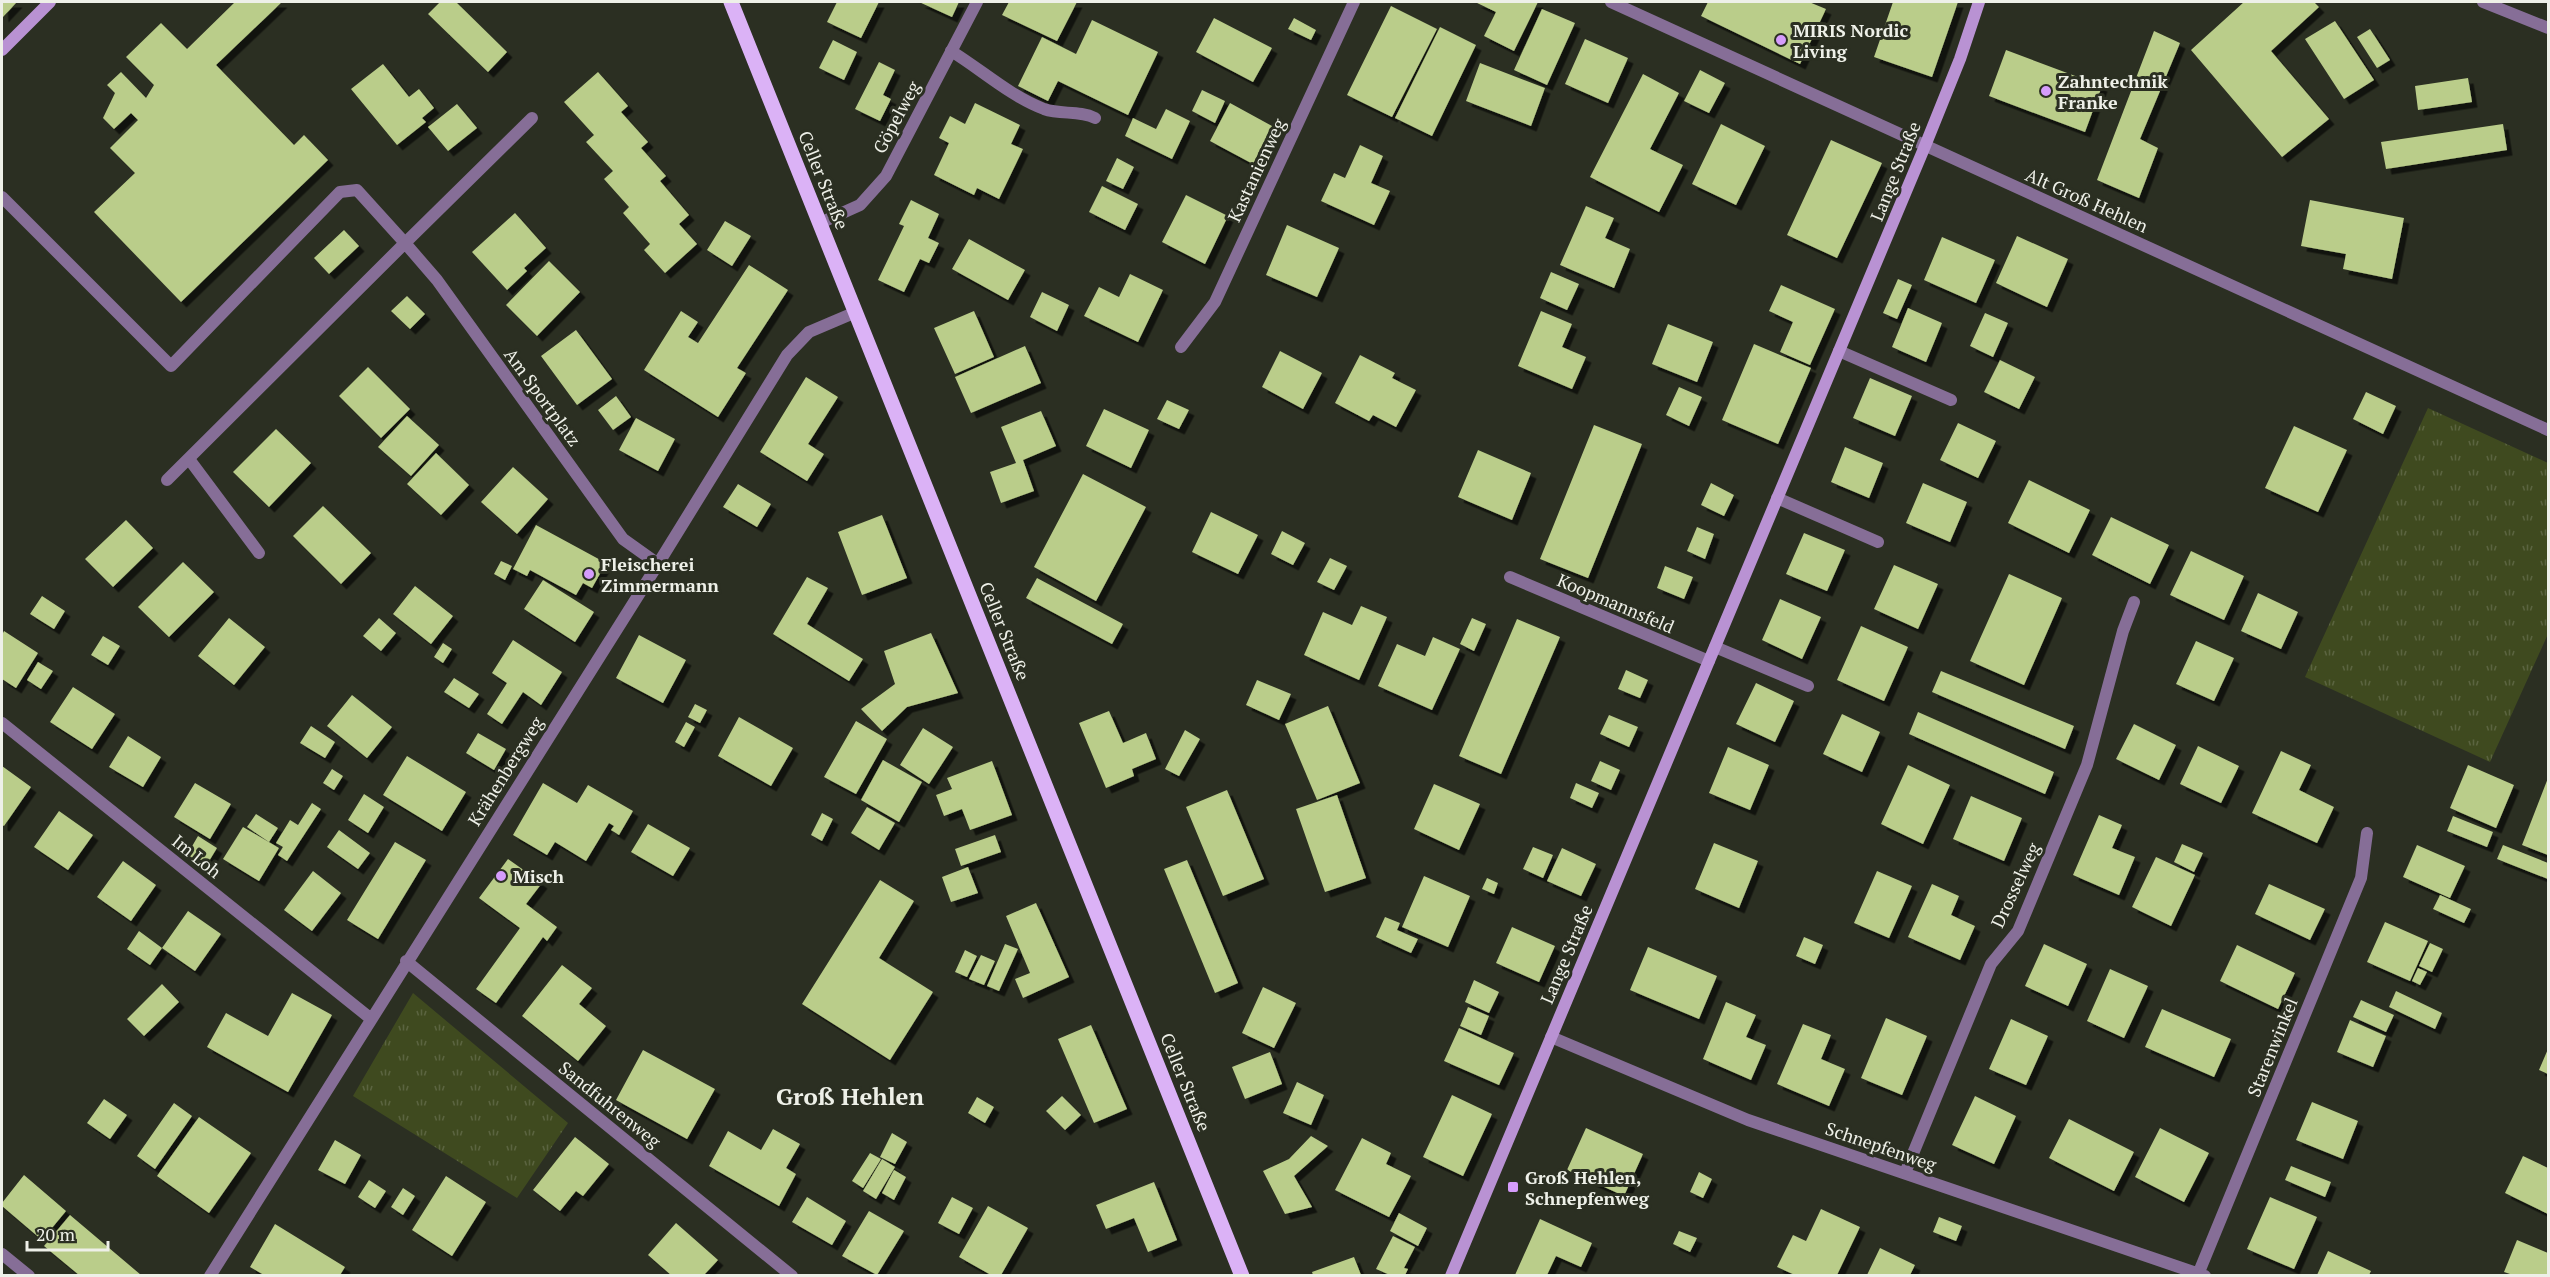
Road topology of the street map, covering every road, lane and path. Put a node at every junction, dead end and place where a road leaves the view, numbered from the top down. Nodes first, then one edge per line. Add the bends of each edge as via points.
1 (50, 2) edge
2 (731, 2) edge
3 (978, 2) edge
4 (1353, 2) edge
5 (1611, 2) edge
6 (1979, 2) edge
7 (2483, 2) edge
8 (2548, 28) edge
9 (2, 50) edge
10 (951, 51) junction
11 (532, 118) dead end
12 (1095, 118) dead end
13 (1925, 146) junction
14 (2, 197) edge
15 (820, 223) junction
16 (405, 243) junction
17 (855, 312) junction
18 (1181, 347) dead end
19 (1839, 351) junction
20 (1951, 400) dead end
21 (2548, 430) edge
22 (189, 459) junction
23 (167, 480) dead end
24 (1778, 498) junction
25 (1878, 542) dead end
26 (259, 553) dead end
27 (658, 564) junction
28 (1510, 577) dead end
29 (2134, 602) dead end
30 (1715, 647) junction
31 (1709, 661) junction
32 (1808, 686) dead end
33 (2, 723) edge
34 (2367, 833) dead end
35 (406, 961) junction
36 (370, 1018) junction
37 (1551, 1037) junction
38 (1905, 1173) junction
39 (2, 1254) edge
40 (2202, 1274) edge
41 (29, 1275) edge
42 (210, 1275) edge
43 (792, 1275) edge
44 (1242, 1275) edge
45 (1451, 1275) edge

1 - 9 main road
2 - 15 main road, Celler Straße
3 - 10 street, Göpelweg
4 - 18 street, Kastanienweg via 1215,302
5 - 13 street, Alt Groß Hehlen
6 - 13 main road, Lange Straße
7 - 8 street
10 - 12 street via 1026,101 1061,114
10 - 15 street, Göpelweg via 886,176 860,205
11 - 16 street
13 - 19 main road, Lange Straße
13 - 21 street, Alt Groß Hehlen
14 - 16 street, Am Sportplatz via 171,366 340,192 357,190
15 - 17 main road, Celler Straße
16 - 22 street
16 - 27 street, Am Sportplatz via 437,280 623,539
17 - 27 street, Krähenbergweg via 809,332 787,355
17 - 44 main road, Celler Straße
19 - 20 street
19 - 24 main road, Lange Straße
22 - 23 street
22 - 26 street
24 - 25 street
24 - 30 main road, Lange Straße
27 - 35 street, Krähenbergweg
28 - 31 street, Koopmannsfeld
29 - 38 street, Drosselweg via 2087,765 2018,931 1991,964
30 - 31 main road, Lange Straße
30 - 32 street
31 - 37 main road, Lange Straße
33 - 36 street, Im Loh
34 - 40 street, Starenwinkel via 2361,878
35 - 36 street, Krähenbergweg
35 - 43 street, Sandfuhrenweg
36 - 42 street, Krähenbergweg
37 - 38 street, Schnepfenweg via 1748,1120
37 - 45 main road, Lange Straße
38 - 40 street, Schnepfenweg
39 - 41 street

